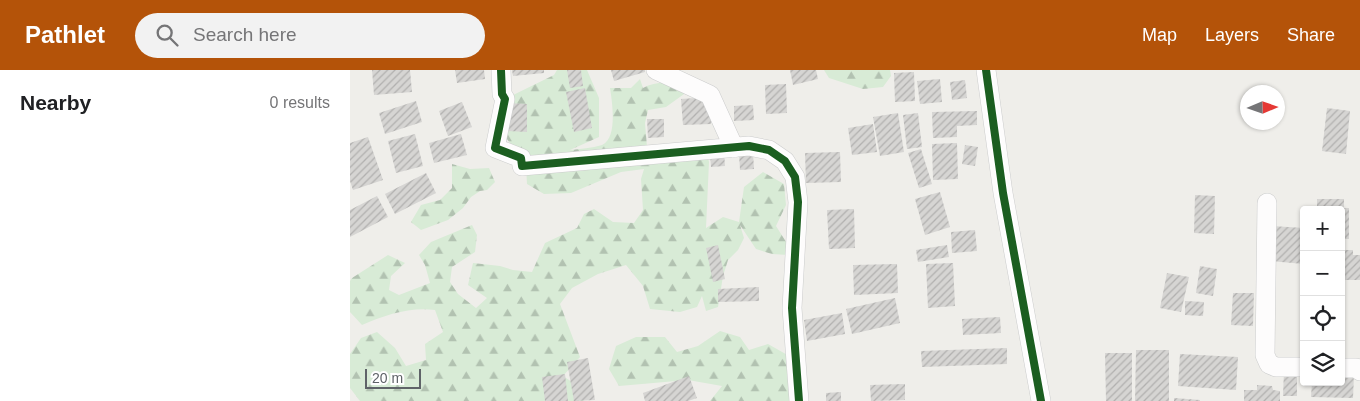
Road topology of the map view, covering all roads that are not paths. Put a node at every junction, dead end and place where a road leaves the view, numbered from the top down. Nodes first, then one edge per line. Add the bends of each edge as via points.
1 (500, 70) edge
2 (656, 70) edge
3 (986, 70) edge
4 (734, 148) junction
5 (1267, 203) dead end
6 (1300, 367) edge
7 (1345, 368) edge
8 (1360, 371) edge
9 (799, 401) edge
10 (1041, 401) edge

1 - 4 street via 505,99 495,148 521,158 522,166
2 - 4 street via 710,95
3 - 10 street via 1003,193
4 - 9 street via 749,146 769,150 785,161 795,177 798,202 792,308
5 - 6 street via 1265,355 1276,367
7 - 8 street

